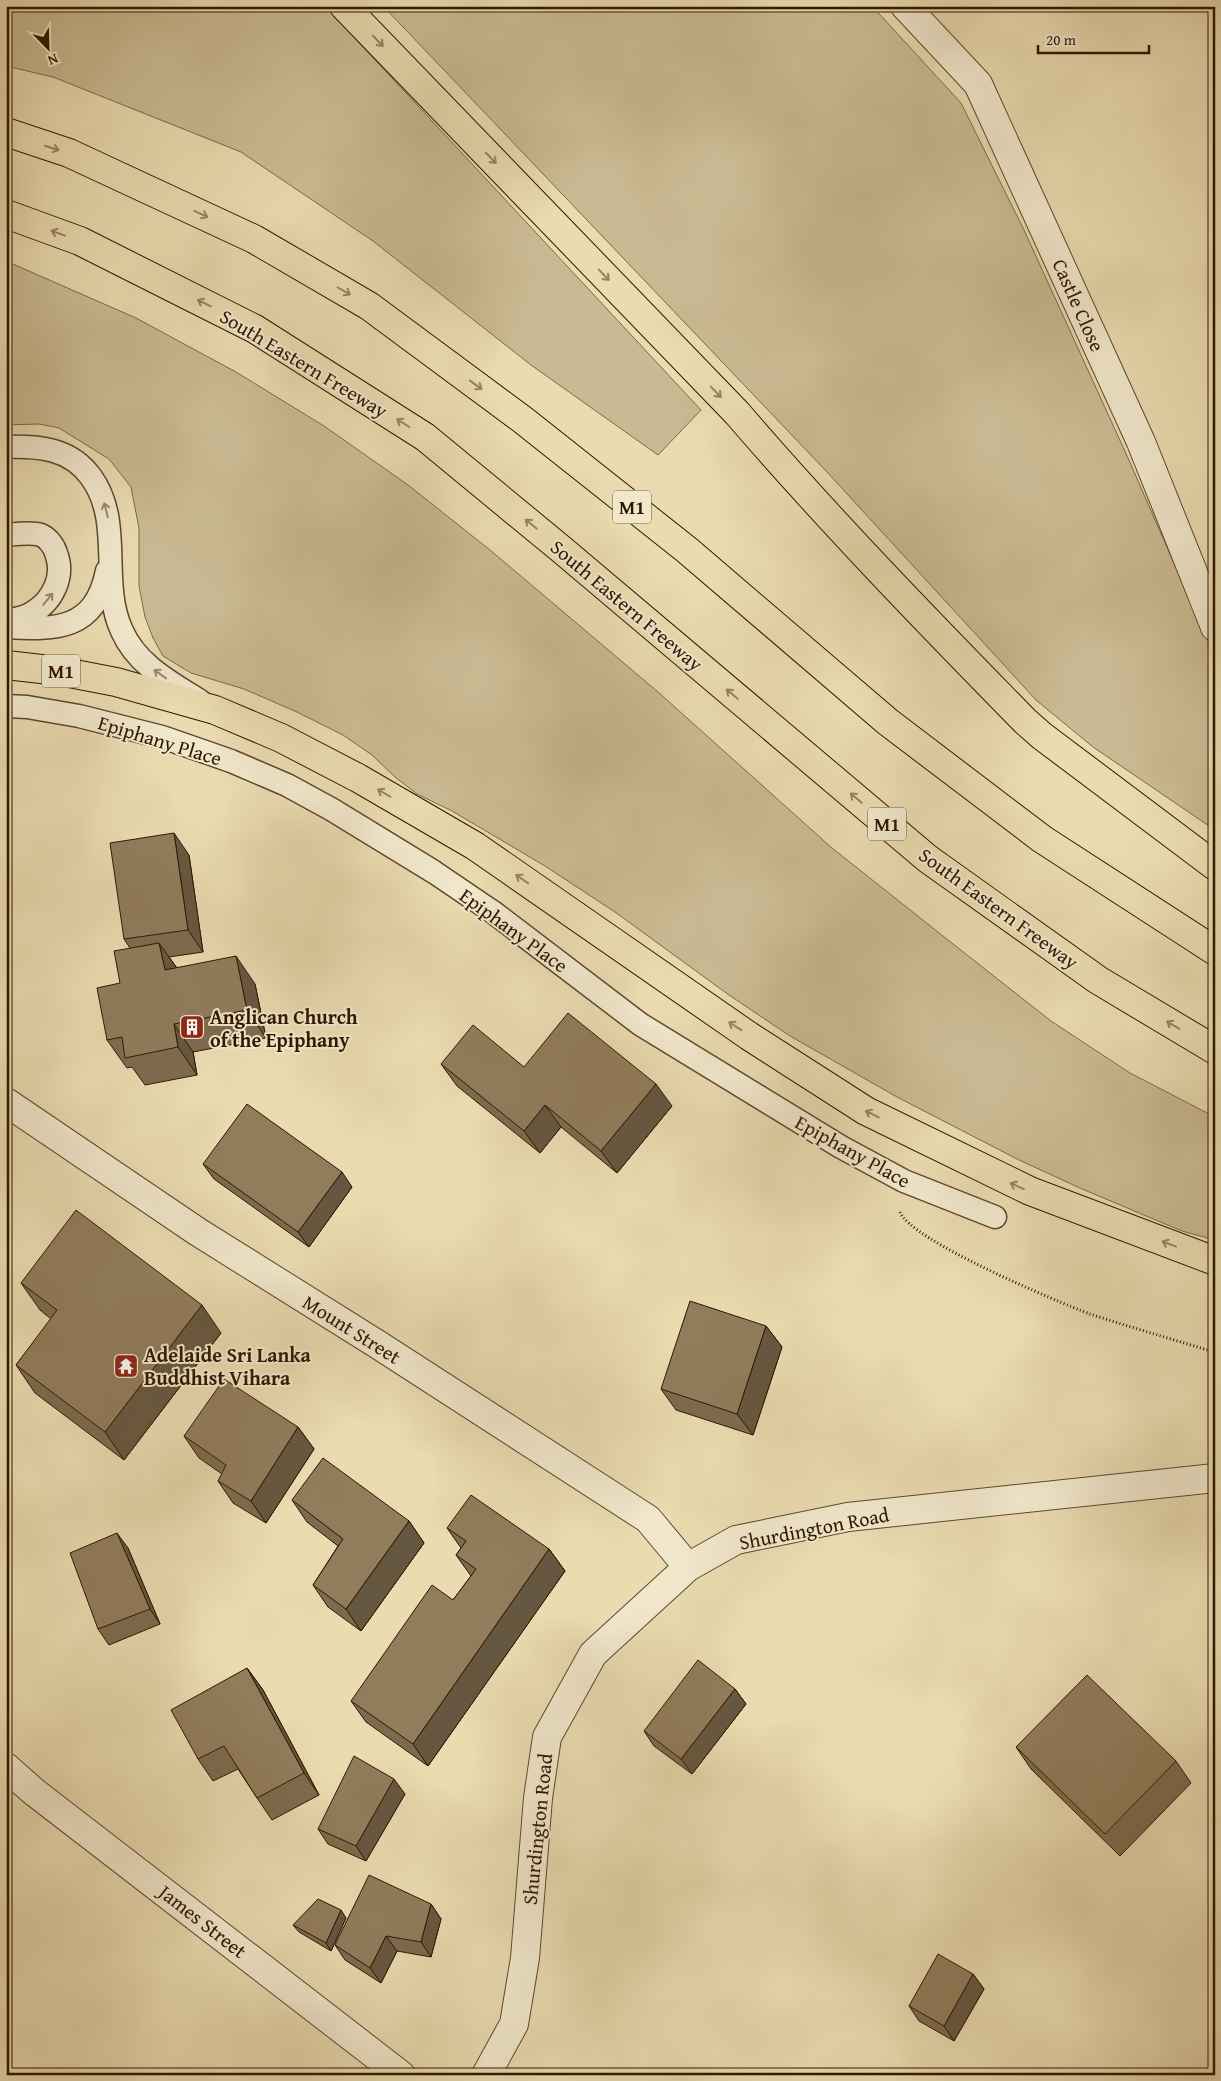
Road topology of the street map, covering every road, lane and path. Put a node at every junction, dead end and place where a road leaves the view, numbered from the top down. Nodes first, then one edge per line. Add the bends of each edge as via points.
1 (344, 6) edge
2 (905, 6) edge
3 (6, 132) edge
4 (6, 214) edge
5 (6, 447) edge
6 (6, 535) edge
7 (110, 558) junction
8 (6, 621) edge
9 (6, 627) edge
10 (1215, 627) edge
11 (6, 665) edge
12 (6, 706) edge
13 (215, 710) junction
14 (1215, 866) edge
15 (1215, 951) edge
16 (1215, 1050) edge
17 (6, 1102) edge
18 (904, 1181) junction
19 (995, 1217) dead end
20 (1215, 1261) edge
21 (1215, 1354) edge
22 (1215, 1478) edge
23 (688, 1567) junction
24 (6, 1768) edge
25 (401, 2075) edge
26 (486, 2075) edge

1 -> 14 highway via 737,414 900,593 1026,721
2 - 10 street, Castle Close via 978,84 1141,442
3 -> 15 highway, M1 via 69,153 254,239 369,306 523,420 687,550 911,740 1042,839
16 -> 4 highway, South Eastern Freeway / M1 via 1098,980 928,859 425,437 255,329 80,241
7 -> 5 lane via 107,512 101,493 88,472 66,454 50,448
8 -> 6 lane via 38,609 54,591 59,574 57,554 45,537
7 - 9 lane via 102,589 83,616 57,628
13 -> 7 lane via 145,664 129,644 115,611
11 - 13 highway, M1 via 116,682
12 - 18 lane, Epiphany Place via 79,716 162,737 287,785 434,872 493,912 640,1024 841,1147
20 -> 13 highway, M1 via 1015,1185 866,1111 743,1032 475,846 329,762
17 - 23 street, Mount Street via 198,1232 648,1519
18 - 19 lane, Epiphany Place
18 - 21 path via 897,1204 903,1219 970,1262 1088,1313
22 - 23 street, Shurdington Road via 848,1517 736,1540
23 - 26 street, Shurdington Road via 593,1654 547,1736 538,1798 525,1958 514,2024
24 - 25 street, James Street

